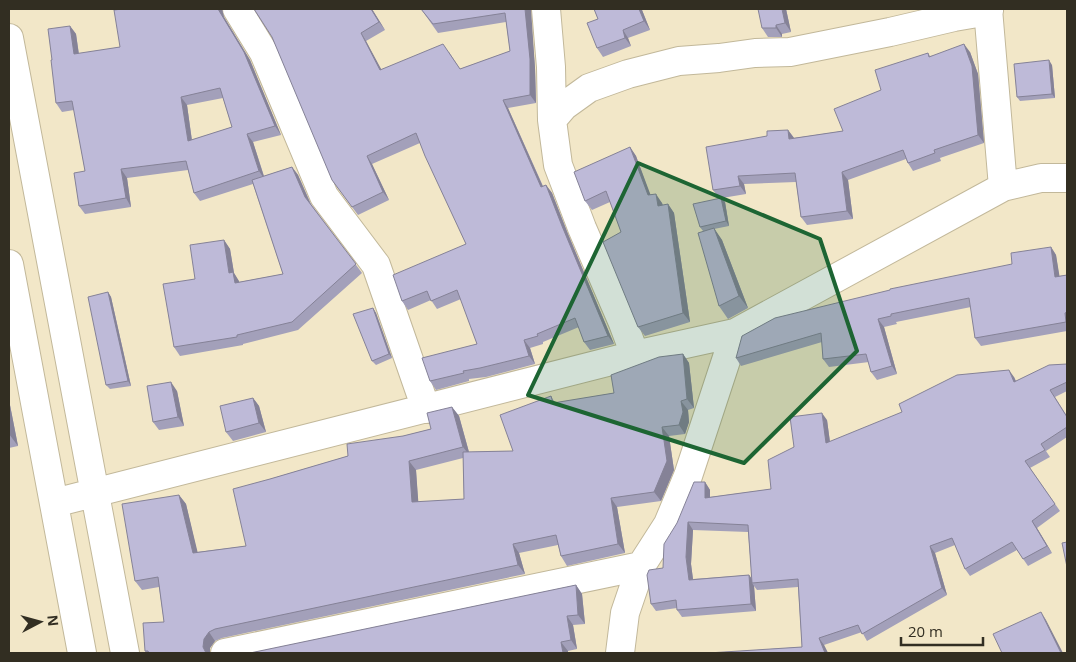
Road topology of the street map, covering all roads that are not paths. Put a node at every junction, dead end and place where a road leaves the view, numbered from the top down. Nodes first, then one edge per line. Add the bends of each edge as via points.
1 (237, 9) edge
2 (546, 9) edge
3 (989, 10) edge
4 (9, 38) edge
5 (552, 120) junction
6 (1067, 178) edge
7 (1002, 187) junction
8 (9, 264) edge
9 (735, 333) junction
10 (635, 355) junction
11 (426, 409) junction
12 (94, 493) junction
13 (54, 503) junction
14 (641, 566) junction
15 (82, 653) edge
16 (125, 653) edge
17 (225, 653) edge
18 (620, 653) edge

1 - 11 street via 264,53 324,196 376,266
2 - 5 street
3 - 5 street via 790,52 679,61 589,88 564,106
3 - 7 street
4 - 12 street
5 - 10 street via 558,165
6 - 7 street via 1041,178
7 - 9 street
8 - 13 street
9 - 10 street
9 - 14 street via 688,476 668,524
10 - 11 street
11 - 12 street
12 - 13 street
12 - 16 street
13 - 15 street
14 - 17 street
14 - 18 street via 625,613

